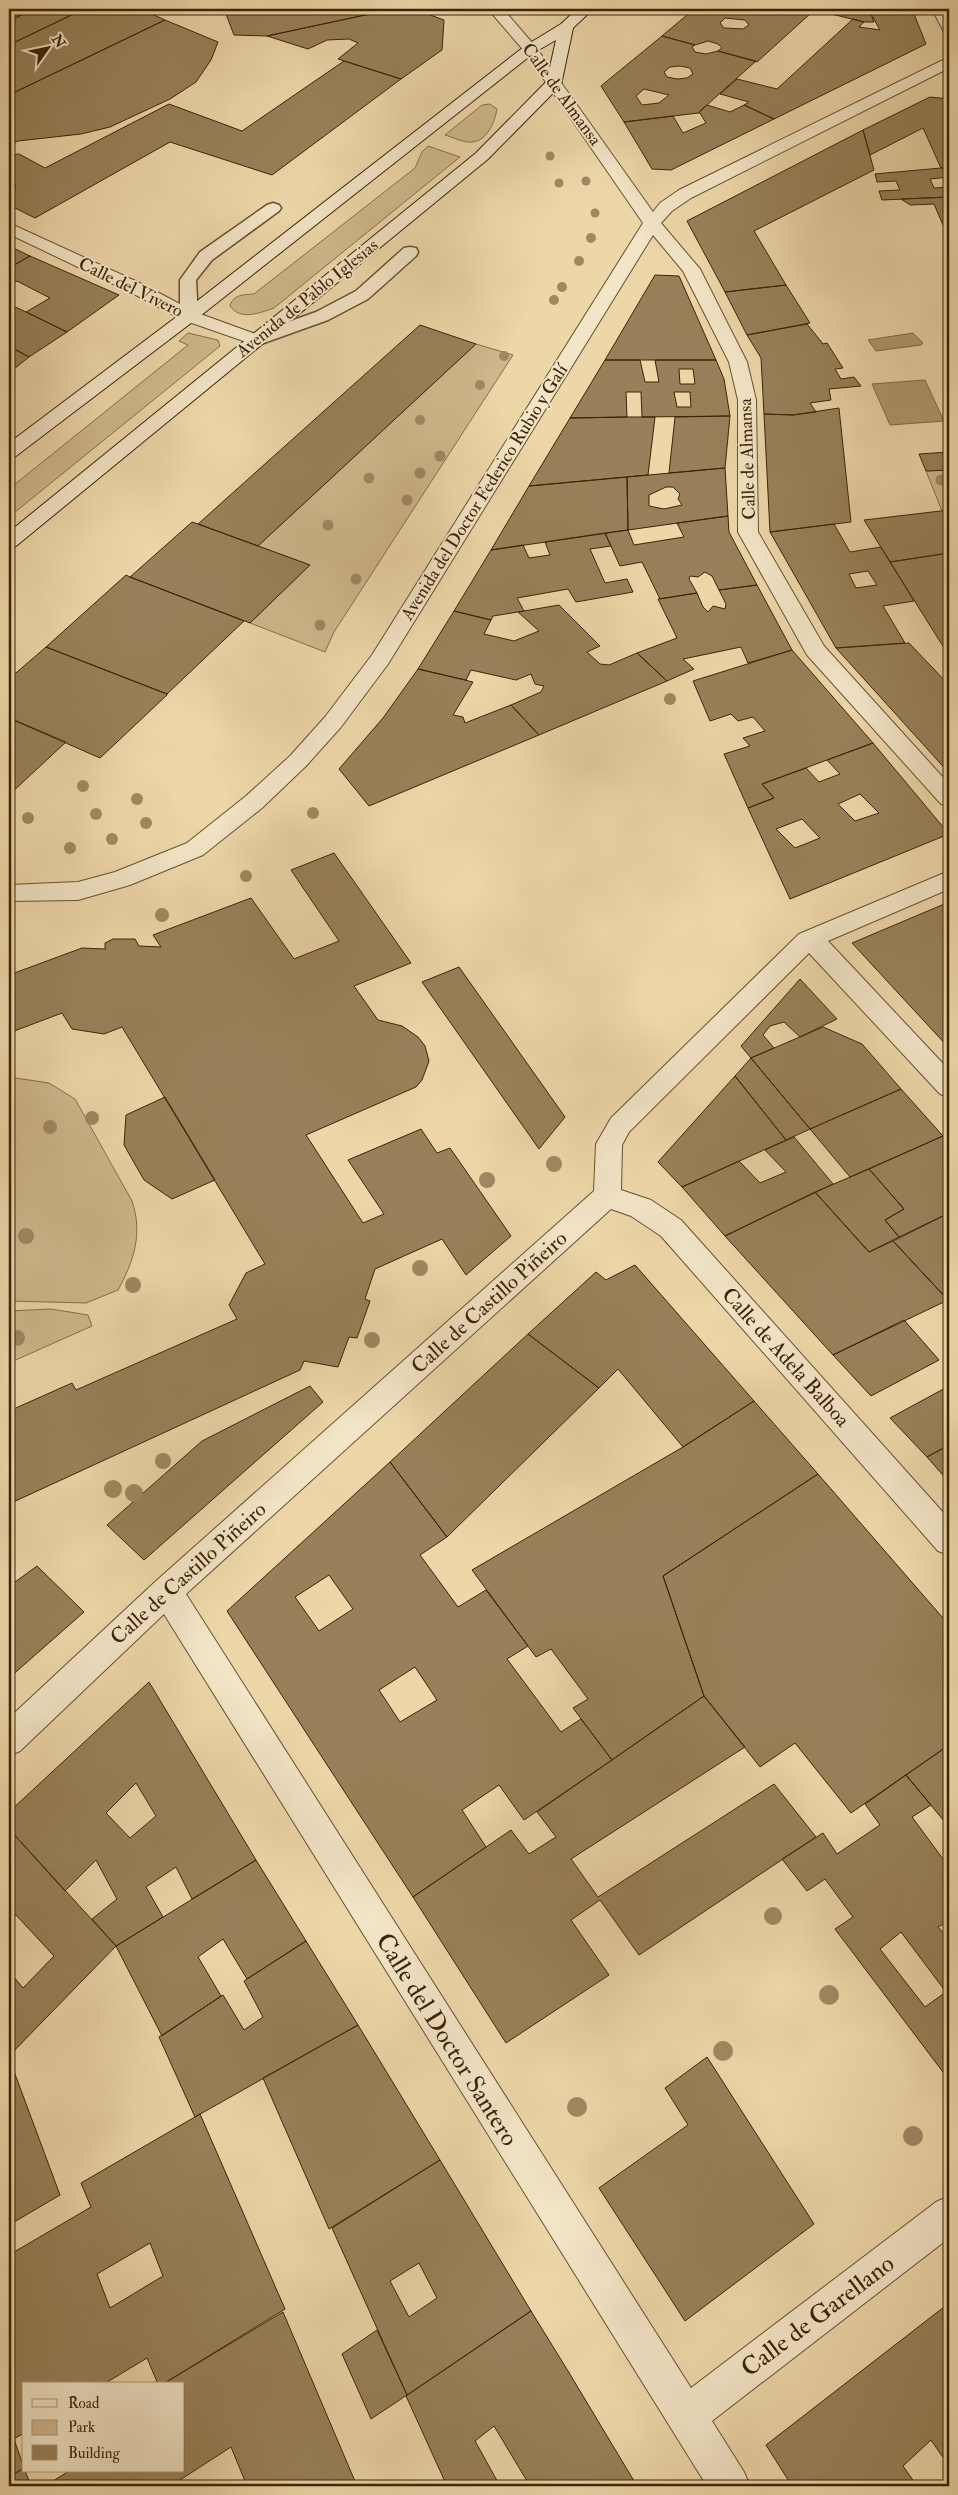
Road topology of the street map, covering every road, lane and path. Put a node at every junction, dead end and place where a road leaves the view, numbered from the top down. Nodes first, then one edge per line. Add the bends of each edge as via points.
1 (495, 9) edge
2 (586, 9) edge
3 (940, 9) edge
4 (566, 27) junction
5 (949, 28) edge
6 (530, 49) junction
7 (949, 62) edge
8 (555, 82) junction
9 (274, 208) dead end
10 (652, 223) junction
11 (9, 228) edge
12 (410, 252) dead end
13 (189, 316) junction
14 (255, 340) junction
15 (9, 452) edge
16 (9, 542) edge
17 (949, 798) edge
18 (949, 878) edge
19 (9, 893) edge
20 (808, 940) junction
21 (949, 1087) edge
22 (607, 1196) junction
23 (949, 1541) edge
24 (167, 1591) junction
25 (9, 1740) edge
26 (949, 2215) edge
27 (686, 2416) junction
28 (730, 2486) edge

1 - 6 street, Calle de Almansa
2 - 4 street
3 - 5 street
4 - 6 street
4 - 8 street
6 - 8 street, Calle de Almansa
6 - 13 street
7 - 10 street, Avenida del Doctor Federico Rubio y Galí via 685,194 666,207
8 - 10 street, Calle de Almansa
8 - 14 street, Avenida de Pablo Iglesias via 482,156
9 - 13 lane via 206,256 188,280
10 - 17 street, Calle de Almansa via 691,269 738,362 747,400 748,532 815,650
10 - 19 street, Avenida del Doctor Federico Rubio y Galí via 380,659 333,722 298,761 254,802 195,849 122,879 78,891
11 - 13 street, Calle del Vivero
12 - 14 lane via 362,294 322,316
13 - 14 street, Calle del Vivero
13 - 15 street
14 - 16 street, Avenida de Pablo Iglesias
18 - 20 street
20 - 21 street via 825,952
20 - 22 street via 620,1125 608,1144
22 - 23 street, Calle de Adela Balboa via 641,1208 671,1228
22 - 24 street, Calle de Castillo Piñeiro
24 - 25 street, Calle de Castillo Piñeiro
24 - 27 street, Calle del Doctor Santero
26 - 27 street, Calle de Garellano
27 - 28 street, Calle del Doctor Santero

